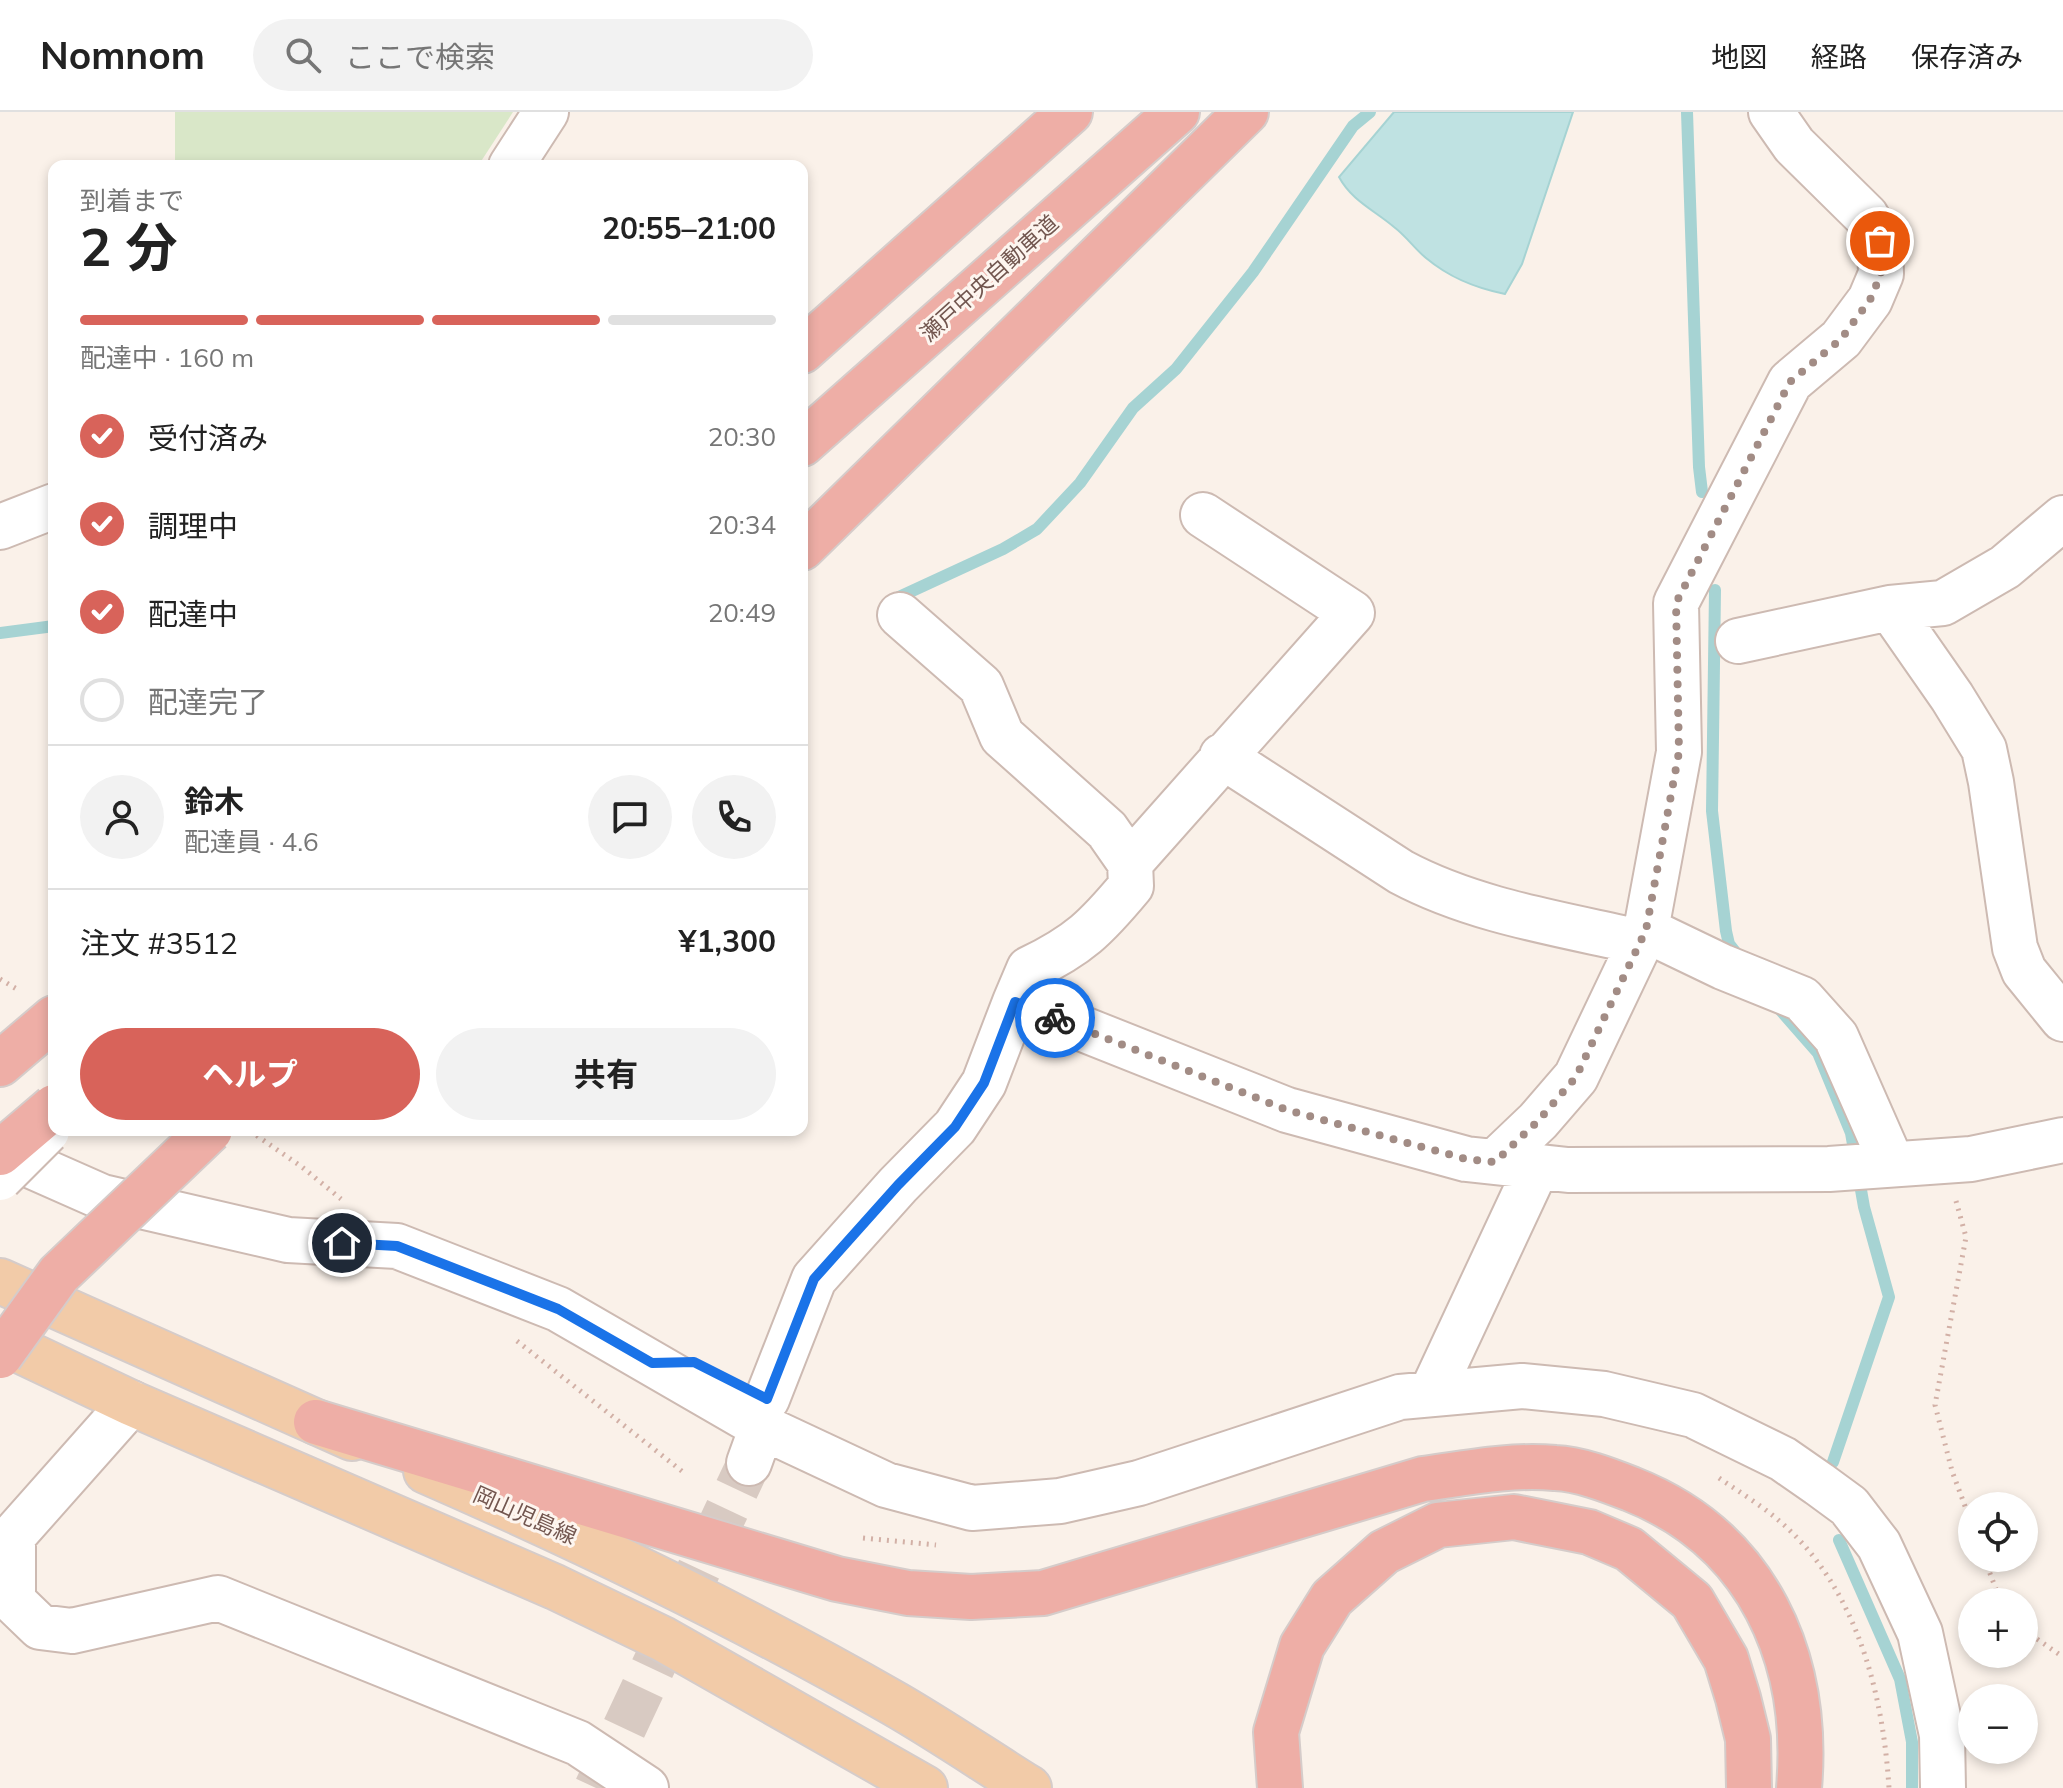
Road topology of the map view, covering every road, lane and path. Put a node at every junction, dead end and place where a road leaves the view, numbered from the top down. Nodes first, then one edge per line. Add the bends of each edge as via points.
1 (546, 112) edge
2 (1070, 112) edge
3 (1177, 112) edge
4 (1246, 112) edge
5 (1771, 112) edge
6 (515, 160) edge
7 (808, 346) edge
8 (808, 439) edge
9 (48, 508) edge
10 (1203, 515) dead end
11 (2063, 518) edge
12 (0, 527) edge
13 (808, 542) edge
14 (1890, 608) junction
15 (900, 615) dead end
16 (1738, 641) dead end
17 (1222, 756) junction
18 (1130, 863) junction
19 (1643, 936) junction
20 (1015, 1002) junction
21 (2063, 1019) edge
22 (48, 1023) edge
23 (0, 1064) edge
24 (48, 1112) edge
25 (48, 1130) edge
26 (204, 1136) edge
27 (2063, 1140) edge
28 (0, 1152) edge
29 (1945, 1161) junction
30 (1516, 1164) junction
31 (1888, 1165) junction
32 (0, 1178) edge
33 (0, 1281) edge
34 (0, 1341) edge
35 (0, 1356) edge
36 (1431, 1394) junction
37 (131, 1403) junction
38 (316, 1422) junction
39 (759, 1430) junction
40 (1960, 1492) edge
41 (2038, 1640) edge
42 (2063, 1657) edge
43 (646, 1788) edge
44 (925, 1788) edge
45 (1029, 1788) edge
46 (1280, 1788) edge
47 (1749, 1788) edge
48 (1799, 1788) edge
49 (1943, 1788) edge

1 - 6 street
2 - 7 highway
3 - 8 highway, 瀬戸中央自動車道
4 - 13 highway
5 - 19 street via 1794,145 1866,216 1880,241 1881,274 1870,300 1841,339 1790,382 1676,603 1679,752
9 - 12 street
10 - 17 street via 1352,613
11 - 14 street via 1969,590 1943,603
14 - 16 street
14 - 21 street via 1984,749 2015,948 2024,971
15 - 18 street via 981,686 1002,736 1107,830
17 - 18 street
17 - 19 street via 1431,888 1521,914
18 - 20 street via 1131,886 1097,927 1065,952 1029,969
19 - 30 street via 1576,1077 1538,1121
19 - 31 street via 1802,999 1836,1037
20 - 30 street via 1287,1110 1466,1159
20 - 39 street via 984,1083 955,1127 814,1279
22 - 23 highway
24 - 28 highway, bridge
25 - 32 street, bridge
26 - 35 highway, bridge via 59,1274
27 - 29 street
28 - 39 street via 102,1197 288,1240 397,1246 558,1309
29 - 31 street
29 - 40 path via 1966,1237 1935,1405
30 - 31 street via 1568,1170
30 - 36 street
33 - 38 main road, 岡山児島線
34 - 37 main road
36 - 39 street via 1400,1397 1139,1483 1060,1501 972,1508 886,1485
36 - 49 street via 1522,1386 1604,1394 1693,1415 1783,1459 1849,1506 1879,1545 1920,1633 1942,1735
37 - 43 street via 13,1536 13,1601 40,1627 72,1631 218,1598 578,1743
37 - 44 main road via 663,1639
38 - 45 main road, 岡山児島線 via 563,1531 778,1639
38 - 48 highway via 837,1579 908,1593 971,1597 1043,1593 1423,1479 1557,1468 1610,1481 1658,1500 1712,1538 1743,1569 1780,1636 1794,1676 1802,1724
41 - 42 path
46 - 47 highway via 1276,1732 1302,1646 1332,1598 1384,1552 1438,1525 1514,1517 1589,1532 1629,1549 1692,1601 1726,1659 1738,1698 1748,1739

